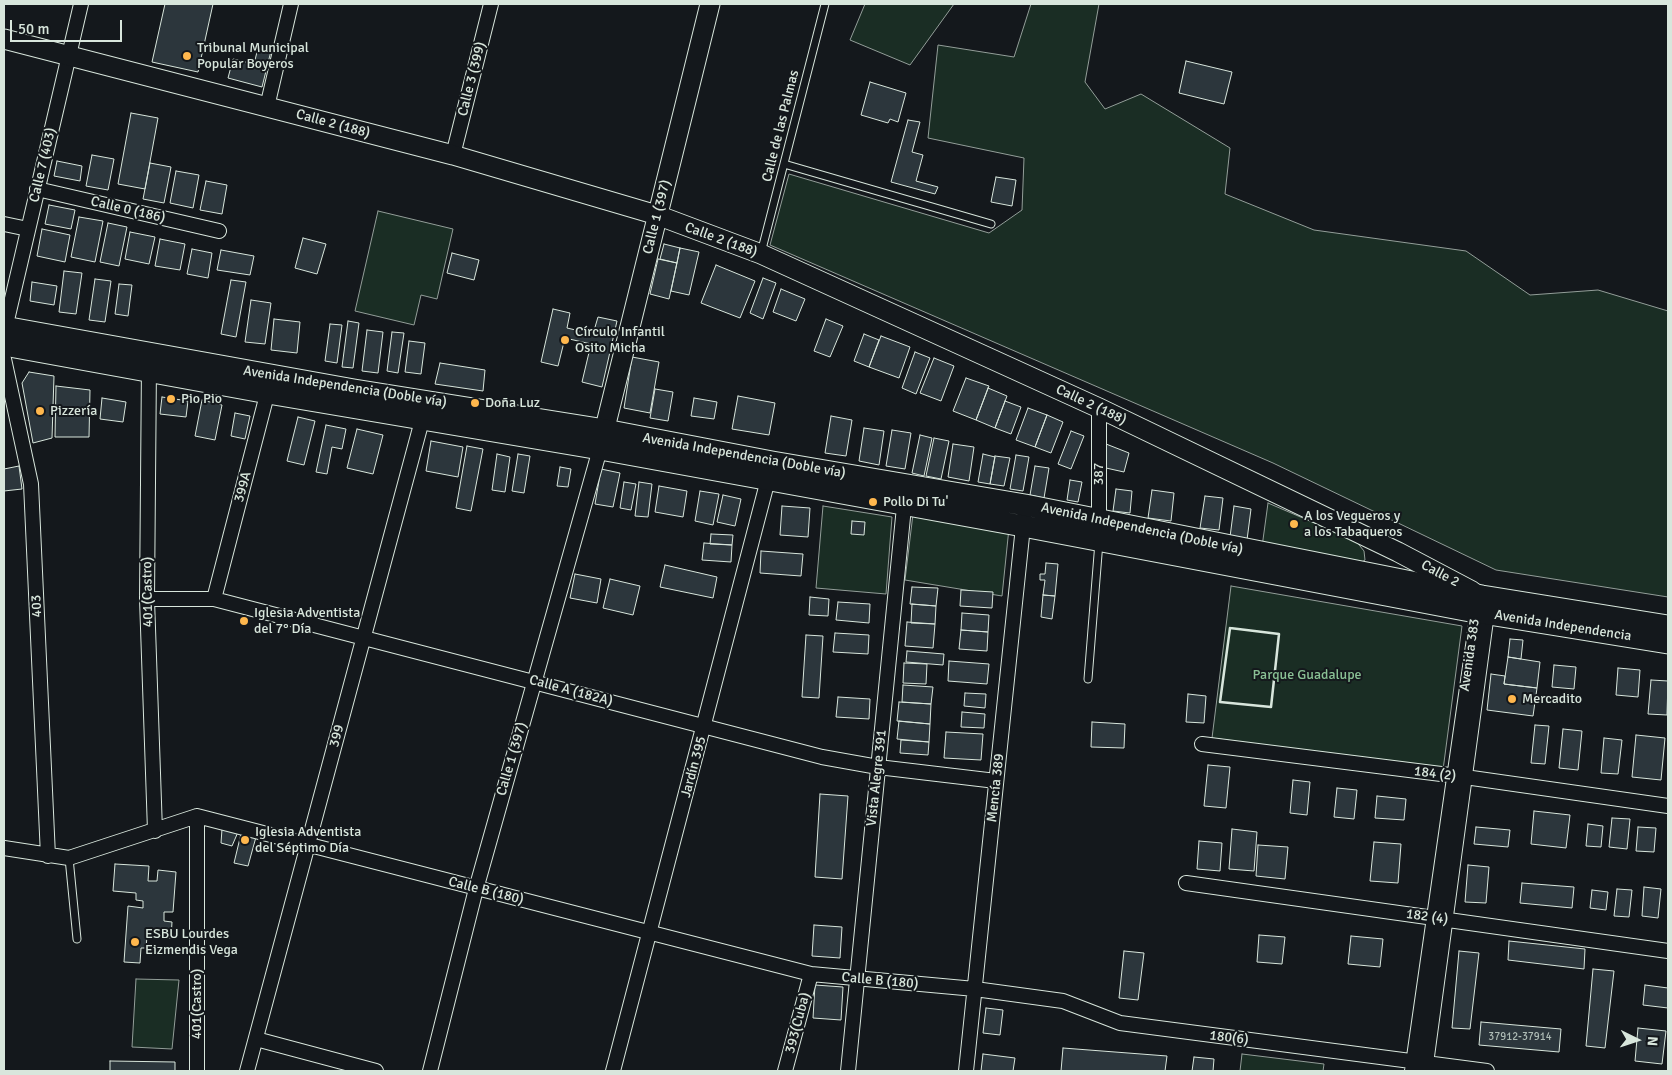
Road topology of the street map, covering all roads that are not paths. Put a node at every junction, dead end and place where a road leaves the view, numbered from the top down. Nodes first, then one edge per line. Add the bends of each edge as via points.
1 (81, 4) edge
2 (290, 4) edge
3 (491, 4) edge
4 (825, 4) edge
5 (706, 5) edge
6 (4, 39) edge
7 (69, 55) junction
8 (267, 107) junction
9 (453, 155) junction
10 (784, 164) junction
11 (38, 189) junction
12 (657, 216) junction
13 (4, 224) edge
14 (991, 224) dead end
15 (28, 229) junction
16 (219, 231) dead end
17 (761, 254) junction
18 (4, 333) edge
19 (4, 359) edge
20 (149, 362) junction
21 (270, 384) junction
22 (1099, 408) junction
23 (424, 410) junction
24 (603, 439) junction
25 (770, 471) junction
26 (905, 496) junction
27 (1024, 515) junction
28 (1099, 519) junction
29 (1099, 540) junction
30 (1398, 552) joint
31 (214, 598) junction
32 (147, 599) junction
33 (1476, 607) junction
34 (1668, 626) edge
35 (363, 638) junction
36 (1668, 643) edge
37 (1088, 679) dead end
38 (534, 681) junction
39 (704, 727) junction
40 (1202, 744) dead end
41 (878, 767) junction
42 (1459, 777) junction
43 (996, 781) junction
44 (1668, 806) edge
45 (196, 816) junction
46 (155, 831) junction
47 (309, 844) junction
48 (4, 848) edge
49 (48, 856) junction
50 (69, 858) junction
51 (1186, 882) dead end
52 (476, 889) junction
53 (1439, 919) junction
54 (650, 932) junction
55 (77, 940) dead end
56 (1668, 951) edge
57 (811, 974) junction
58 (857, 979) junction
59 (975, 989) junction
60 (256, 1039) junction
61 (1419, 1067) edge
62 (197, 1071) edge
63 (247, 1071) edge
64 (376, 1071) edge
65 (430, 1071) edge
66 (613, 1071) edge
67 (785, 1071) edge
68 (848, 1071) edge
69 (966, 1071) edge
70 (1487, 1071) edge

1 - 7 street, Calle 7 (403)
2 - 8 street
3 - 9 street, Calle 3 (399)
4 - 10 lane, Calle de las Palmas
5 - 12 main road, Calle 1 (397)
6 - 7 main road, Calle 2 (188)
7 - 8 main road, Calle 2 (188)
7 - 11 street, Calle 7 (403)
8 - 9 main road, Calle 2 (188)
9 - 12 main road, Calle 2 (188)
10 - 14 lane
10 - 17 lane, Calle de las Palmas
11 - 15 street, Calle 7 (403)
11 - 16 street, Calle 0 (186)
12 - 17 main road, Calle 2 (188)
12 - 24 main road, Calle 1 (397)
13 - 15 street
15 - 18 street, Calle 7 (403)
17 - 22 main road, Calle 2 (188)
18 - 20 main road, Avenida Independencia (Doble vía)
19 - 49 street, 403 via 31,484
20 - 21 main road, Avenida Independencia (Doble vía)
20 - 32 street, 401(Castro)
21 - 23 main road, Avenida Independencia (Doble vía)
21 - 31 street, 399A
22 - 28 street, 387
22 - 30 main road, Calle 2 (188)
23 - 24 main road, Avenida Independencia (Doble vía)
23 - 35 street, 399
24 - 25 main road, Avenida Independencia (Doble vía)
24 - 38 street, Calle 1 (397)
25 - 26 main road, Avenida Independencia (Doble vía)
25 - 39 street, Jardín 395
26 - 27 main road, Avenida Independencia (Doble vía)
26 - 41 street, Vista Alegre 391
27 - 28 main road, Avenida Independencia (Doble vía)
27 - 29 main road, Avenida Independencia (Doble vía)
27 - 43 street, Mencía 389
28 - 29 street, 387
28 - 33 main road, Avenida Independencia (Doble vía)
29 - 33 main road, Avenida Independencia (Doble vía)
29 - 37 lane
30 - 33 main road, Calle 2
31 - 32 street, Calle A (182A)
31 - 35 street, Calle A (182A)
32 - 46 street, 401(Castro)
33 - 34 main road, Avenida Independencia
33 - 36 main road, Avenida Independencia
33 - 42 street, Avenida 383
35 - 38 street, Calle A (182A)
35 - 47 street, 399
38 - 39 street, Calle A (182A)
38 - 52 street, Calle 1 (397)
39 - 41 street, Calle A (182A) via 822,758
39 - 54 street, Jardín 395
40 - 42 street, 184 (2)
41 - 43 street, Calle A (182A)
41 - 58 street, Vista Alegre 391
42 - 44 street, 184 (2)
42 - 53 street, Avenida 383
43 - 59 street, Mencía 389
45 - 46 street
45 - 47 street, Calle B (180)
45 - 62 street, 401(Castro)
46 - 50 street
47 - 52 street, Calle B (180)
47 - 60 street, 399
48 - 49 street
49 - 50 street
50 - 55 lane
51 - 53 street, 182 (4)
52 - 54 street, Calle B (180)
52 - 65 street, Calle 1 (397)
53 - 56 street, 182 (4)
53 - 61 street, Avenida 383
54 - 57 street, Calle B (180)
54 - 66 street, Jardín 395
57 - 58 street, Calle B (180)
57 - 67 street, 393(Cuba)
58 - 59 street, Calle B (180)
58 - 68 street, Vista Alegre 391
59 - 61 street, 180(6) via 1063,1001 1120,1023
59 - 69 street, Mencía 389
60 - 63 street, 399
60 - 64 street
61 - 70 street, 180(6)

